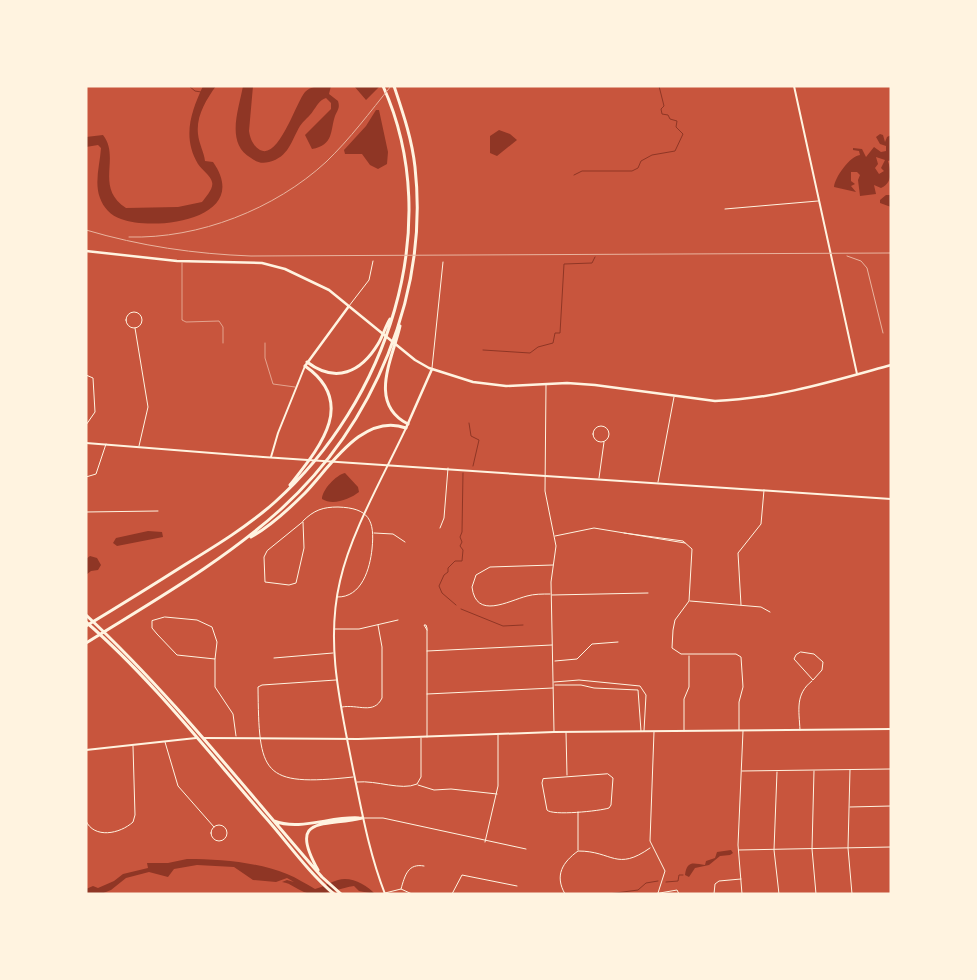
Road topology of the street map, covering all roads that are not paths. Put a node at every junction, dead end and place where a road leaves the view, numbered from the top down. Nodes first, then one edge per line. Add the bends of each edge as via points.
1 (383, 86) edge
2 (394, 86) edge
3 (794, 86) edge
4 (818, 201) junction
5 (725, 209) dead end
6 (86, 251) edge
7 (373, 261) dead end
8 (182, 262) junction
9 (444, 262) dead end
10 (349, 306) junction
11 (135, 328) junction
12 (382, 341) junction
13 (222, 343) dead end
14 (265, 343) dead end
15 (391, 350) junction
16 (306, 364) junction
17 (891, 365) edge
18 (432, 369) junction
19 (857, 374) junction
20 (86, 375) edge
21 (546, 384) junction
22 (296, 387) junction
23 (674, 396) junction
24 (86, 425) edge
25 (407, 426) junction
26 (604, 442) junction
27 (86, 443) edge
28 (106, 444) junction
29 (139, 447) junction
30 (271, 457) junction
31 (310, 464) junction
32 (389, 465) junction
33 (448, 468) junction
34 (545, 475) junction
35 (86, 477) edge
36 (599, 478) junction
37 (658, 482) junction
38 (764, 490) junction
39 (891, 498) edge
40 (158, 511) dead end
41 (86, 512) edge
42 (366, 515) junction
43 (303, 522) junction
44 (440, 528) dead end
45 (374, 533) junction
46 (554, 536) junction
47 (246, 539) junction
48 (405, 542) dead end
49 (553, 565) junction
50 (648, 593) dead end
51 (551, 594) junction
52 (337, 597) junction
53 (689, 601) junction
54 (741, 605) junction
55 (770, 612) dead end
56 (86, 615) edge
57 (398, 620) dead end
58 (86, 622) edge
59 (378, 625) junction
60 (86, 626) edge
61 (334, 629) junction
62 (427, 630) dead end
63 (618, 642) dead end
64 (86, 643) edge
65 (552, 645) junction
66 (427, 651) junction
67 (333, 653) junction
68 (689, 655) junction
69 (274, 658) dead end
70 (215, 659) junction
71 (554, 661) junction
72 (337, 680) junction
73 (813, 680) junction
74 (554, 684) junction
75 (554, 688) junction
76 (643, 688) junction
77 (639, 691) junction
78 (427, 694) junction
79 (342, 707) junction
80 (891, 729) edge
81 (800, 730) junction
82 (643, 731) junction
83 (654, 731) junction
84 (684, 731) junction
85 (739, 731) junction
86 (742, 731) junction
87 (554, 732) junction
88 (566, 732) junction
89 (498, 734) junction
90 (236, 736) junction
91 (427, 737) junction
92 (260, 738) junction
93 (421, 738) junction
94 (348, 739) junction
95 (165, 742) junction
96 (133, 744) junction
97 (86, 750) edge
98 (891, 769) edge
99 (814, 770) junction
100 (850, 770) junction
101 (741, 771) junction
102 (777, 771) junction
103 (355, 776) junction
104 (568, 776) junction
105 (356, 782) junction
106 (417, 784) junction
107 (497, 794) junction
108 (891, 806) edge
109 (849, 807) junction
110 (578, 812) junction
111 (362, 818) junction
112 (272, 820) junction
113 (86, 821) edge
114 (214, 827) junction
115 (485, 842) junction
116 (891, 847) edge
117 (652, 848) junction
118 (848, 848) junction
119 (526, 849) dead end
120 (812, 849) junction
121 (738, 850) junction
122 (774, 850) junction
123 (578, 851) junction
124 (424, 866) dead end
125 (322, 877) junction
126 (740, 879) junction
127 (662, 884) junction
128 (517, 886) dead end
129 (402, 889) junction
130 (665, 891) junction
131 (334, 892) edge
132 (385, 893) edge
133 (658, 893) edge
134 (340, 894) edge
135 (412, 894) edge
136 (452, 894) edge
137 (565, 894) edge
138 (654, 894) edge
139 (679, 894) edge
140 (714, 894) edge
141 (742, 894) edge
142 (779, 894) edge
143 (816, 894) edge
144 (852, 894) edge

1 - 12 highway via 395,114 407,169 408,211 404,264 392,317
2 - 15 highway via 416,174 416,216 412,264
3 - 4 main road
4 - 5 street
4 - 19 main road
6 - 8 main road
7 - 10 street via 369,280
8 - 10 main road via 262,263 280,267 319,284
8 - 13 lane via 181,318 186,322 222,323
9 - 18 street
10 - 16 main road
10 - 18 main road via 401,350
11 - 11 street via 142,320 139,313 133,312 126,321
11 - 29 street via 148,408
12 - 16 highway via 363,362 343,373 326,373
12 - 31 highway via 359,396 320,456
14 - 22 lane via 265,358 273,384
15 - 25 highway via 385,392 393,412
15 - 47 highway via 367,400 330,456 287,503
16 - 22 main road
16 - 31 highway via 324,382 332,402 328,428
17 - 19 main road
18 - 21 main road via 487,385
18 - 25 main road
19 - 23 main road via 793,391 728,400
20 - 24 street via 93,378 95,406 93,417
21 - 23 main road via 595,385
21 - 34 street
22 - 30 main road
23 - 37 street
25 - 32 main road
25 - 47 highway via 371,430 352,442 287,510
26 - 26 street via 609,432 598,427 594,436 599,442
26 - 36 street
27 - 28 main road
28 - 29 main road
28 - 35 street via 96,474
29 - 30 main road
30 - 32 main road
31 - 60 highway via 288,491 235,534
32 - 33 main road
32 - 42 main road
33 - 34 main road
33 - 44 street via 444,518
34 - 36 main road
34 - 46 street via 546,501
36 - 37 main road
37 - 38 main road
38 - 39 main road
38 - 54 street via 761,524 738,552
40 - 41 street
42 - 43 street via 350,508 326,508 318,509
42 - 45 street
42 - 52 main road via 347,557
43 - 43 street via 266,551 265,582 296,583 304,548
45 - 48 street via 393,534
45 - 52 street via 367,575 353,592
46 - 49 street via 556,551
46 - 53 street via 588,528 686,543 693,552
47 - 64 highway via 206,568
49 - 51 street
49 - 51 street via 490,568 476,575 472,587 477,600 491,606 527,596
50 - 51 street
51 - 65 street
52 - 61 main road
53 - 54 street
53 - 68 street via 674,623 672,646 678,653
54 - 55 street via 761,607
56 - 112 highway via 177,709
57 - 59 street
58 - 131 highway via 176,714 324,885
59 - 61 street
59 - 79 street via 382,647 382,698 379,706
61 - 67 main road
62 - 66 street
63 - 71 street via 592,644 577,658
65 - 66 street
65 - 71 street
66 - 78 street
67 - 69 street
67 - 72 main road
68 - 84 street
68 - 85 street via 736,654 741,657 744,687 739,702
70 - 70 street via 177,655 152,628 152,621 175,617 212,627
70 - 90 street via 215,687 233,714
71 - 74 street
72 - 79 main road
72 - 92 street via 258,687
73 - 73 street via 795,660 798,653 812,653 822,659 822,670
73 - 81 street via 803,688 799,697
74 - 75 street
74 - 76 street via 568,680 630,683
74 - 77 street
75 - 78 street
75 - 87 street
76 - 77 street
76 - 82 street via 646,695
77 - 82 street
78 - 91 street
79 - 94 main road
80 - 81 main road
81 - 86 main road
82 - 83 main road
82 - 88 main road
83 - 84 main road
83 - 117 street
84 - 85 main road
85 - 86 main road
86 - 101 street
87 - 88 main road
87 - 89 main road
88 - 104 street
89 - 91 main road
89 - 107 street
90 - 92 main road
90 - 95 main road
91 - 93 main road
92 - 94 main road
92 - 103 street via 267,765 281,777 300,780
93 - 94 main road
93 - 106 street via 421,777
94 - 103 main road
95 - 96 main road
95 - 114 street via 178,786
96 - 97 main road
96 - 113 street via 135,816 132,822 119,829 98,833 92,831
98 - 100 street
99 - 100 street
99 - 102 street
99 - 120 street
100 - 109 street
101 - 102 street
101 - 121 street
102 - 122 street
103 - 105 main road
104 - 110 street via 544,779 547,810 553,814
104 - 110 street via 608,774 613,778 609,808
105 - 106 street via 379,782 406,788
105 - 111 main road
106 - 107 street via 434,790
107 - 115 street
108 - 109 street
109 - 118 street
110 - 123 street
111 - 112 highway via 292,824
111 - 115 street via 383,818
111 - 125 highway via 324,823 308,831 306,844
111 - 132 main road via 369,852
112 - 125 highway
114 - 114 street via 213,838 223,840 227,834 225,828
115 - 119 street
116 - 118 street
117 - 123 street via 626,861
117 - 127 street via 664,866
118 - 120 street
118 - 144 street
120 - 122 street
120 - 143 street
121 - 122 street
121 - 126 street
122 - 142 street
123 - 137 street via 565,862 560,872
124 - 129 street via 416,865 409,869
125 - 131 highway
126 - 140 street via 718,881
126 - 141 street
127 - 130 street
127 - 133 street
128 - 136 street via 462,875
129 - 132 street
129 - 135 street
130 - 133 street
130 - 139 street via 677,890
131 - 134 highway
133 - 138 street

